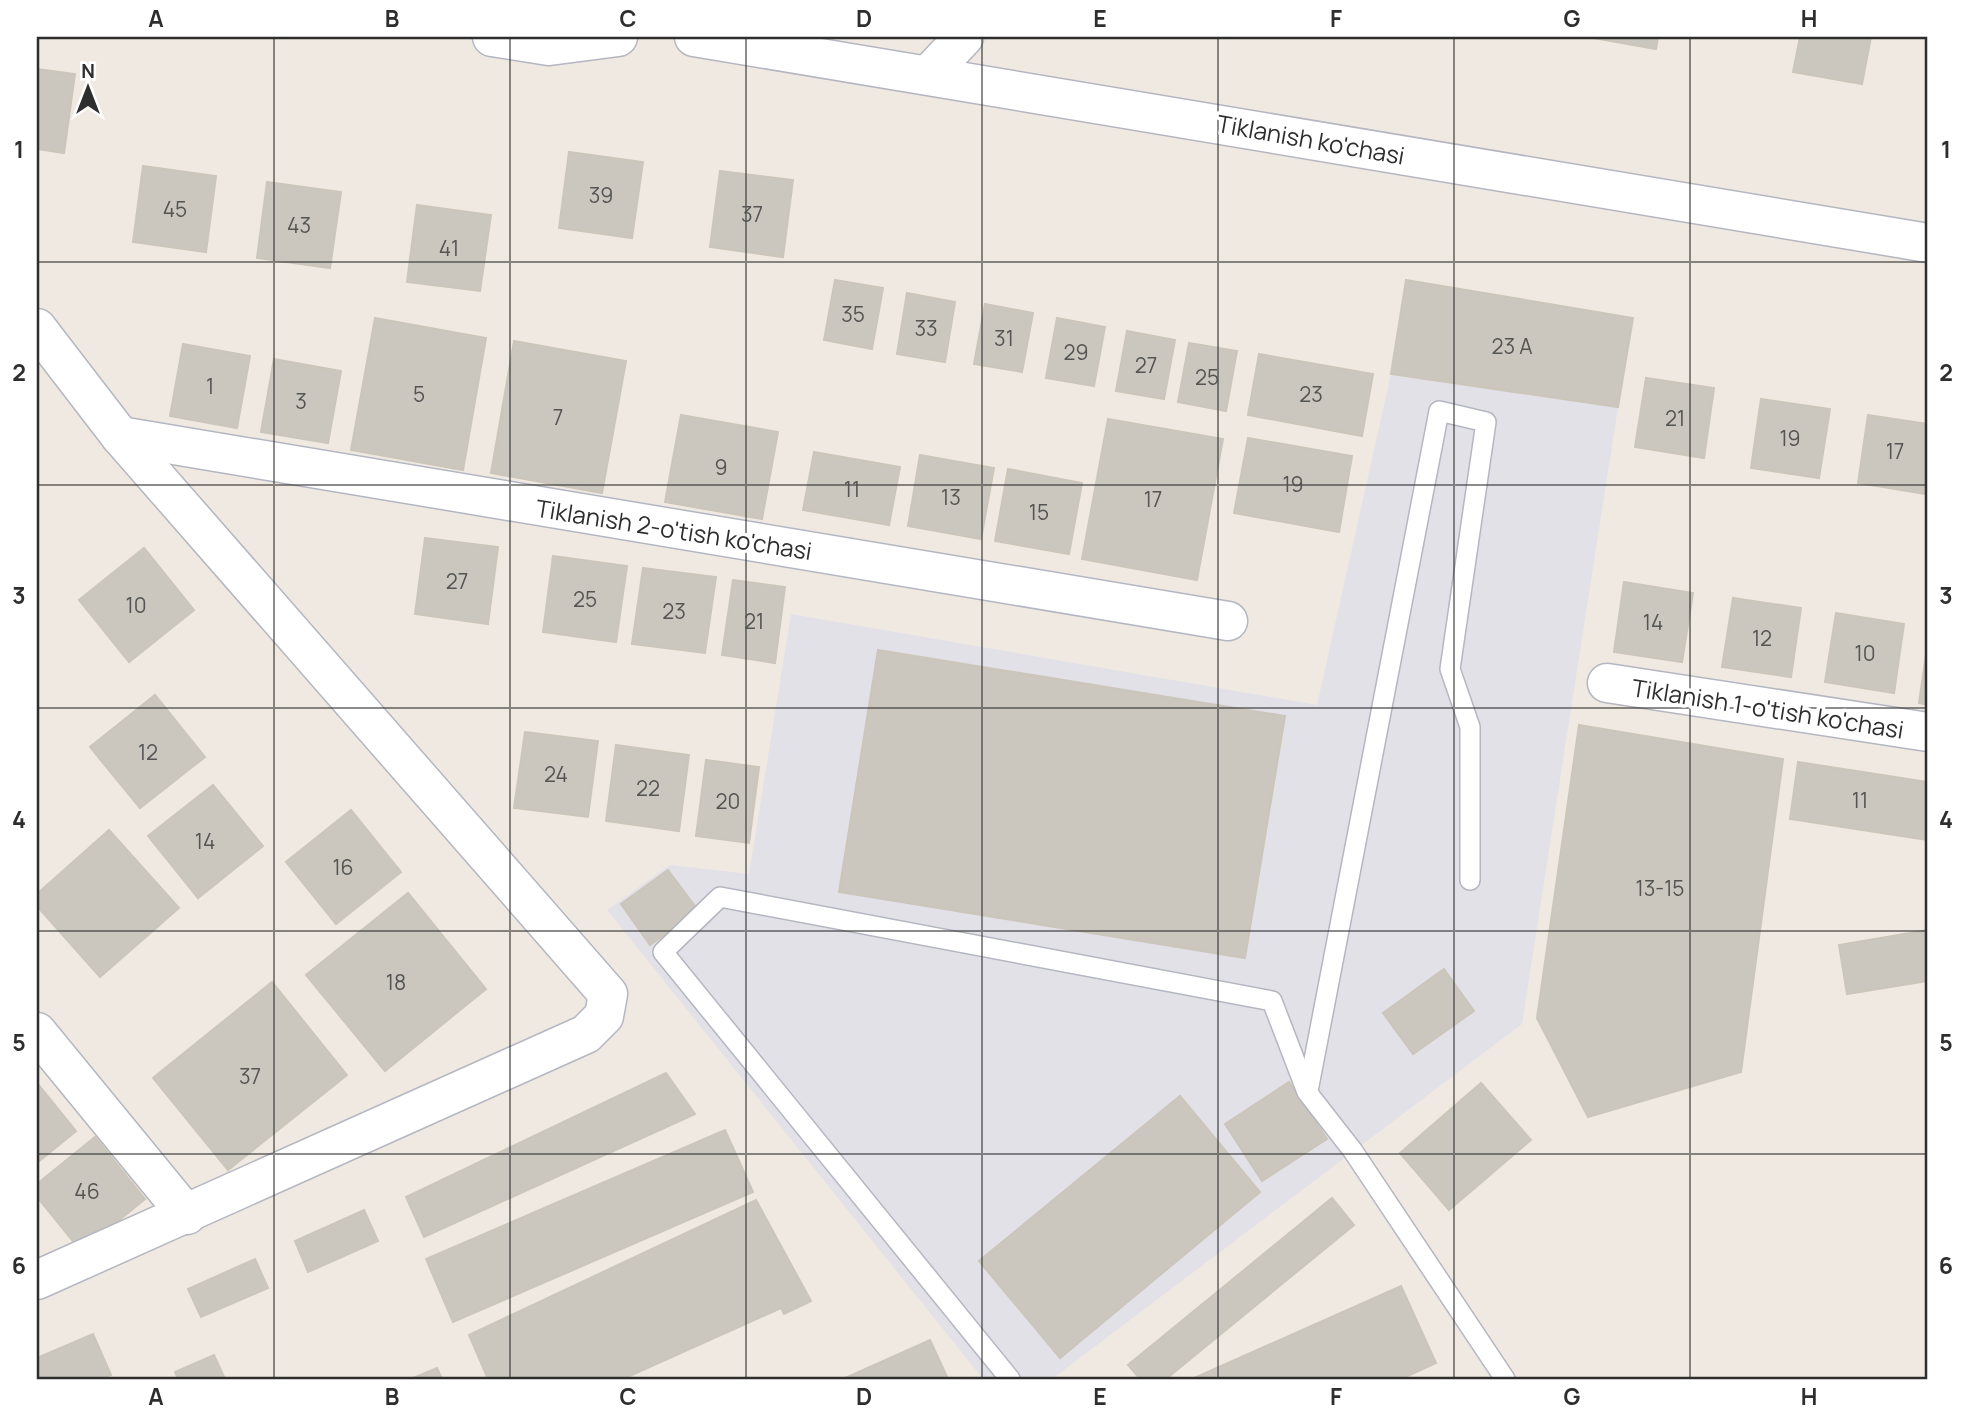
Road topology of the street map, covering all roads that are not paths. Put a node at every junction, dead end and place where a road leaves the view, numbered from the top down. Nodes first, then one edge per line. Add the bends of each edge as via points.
1 (492, 37) edge
2 (618, 37) edge
3 (694, 37) edge
4 (964, 37) edge
5 (929, 74) junction
6 (1928, 243) edge
7 (37, 328) edge
8 (120, 436) junction
9 (1228, 621) dead end
10 (1607, 683) dead end
11 (1928, 732) edge
12 (1469, 880) dead end
13 (37, 1032) edge
14 (1307, 1092) junction
15 (187, 1215) junction
16 (37, 1280) edge
17 (1010, 1379) edge
18 (1505, 1379) edge

1 - 2 street via 549,46
3 - 5 street, Tiklanish ko'chasi
4 - 5 street
5 - 6 street, Tiklanish ko'chasi
7 - 8 street
8 - 9 street, Tiklanish 2-o'tish ko'chasi
8 - 15 street via 608,994 604,1016 586,1034
10 - 11 street, Tiklanish 1-o'tish ko'chasi
12 - 14 lane via 1469,727 1450,669 1486,422 1439,411
13 - 15 street
14 - 17 lane via 1272,1001 720,897 663,952
14 - 18 lane via 1353,1151
15 - 16 street

